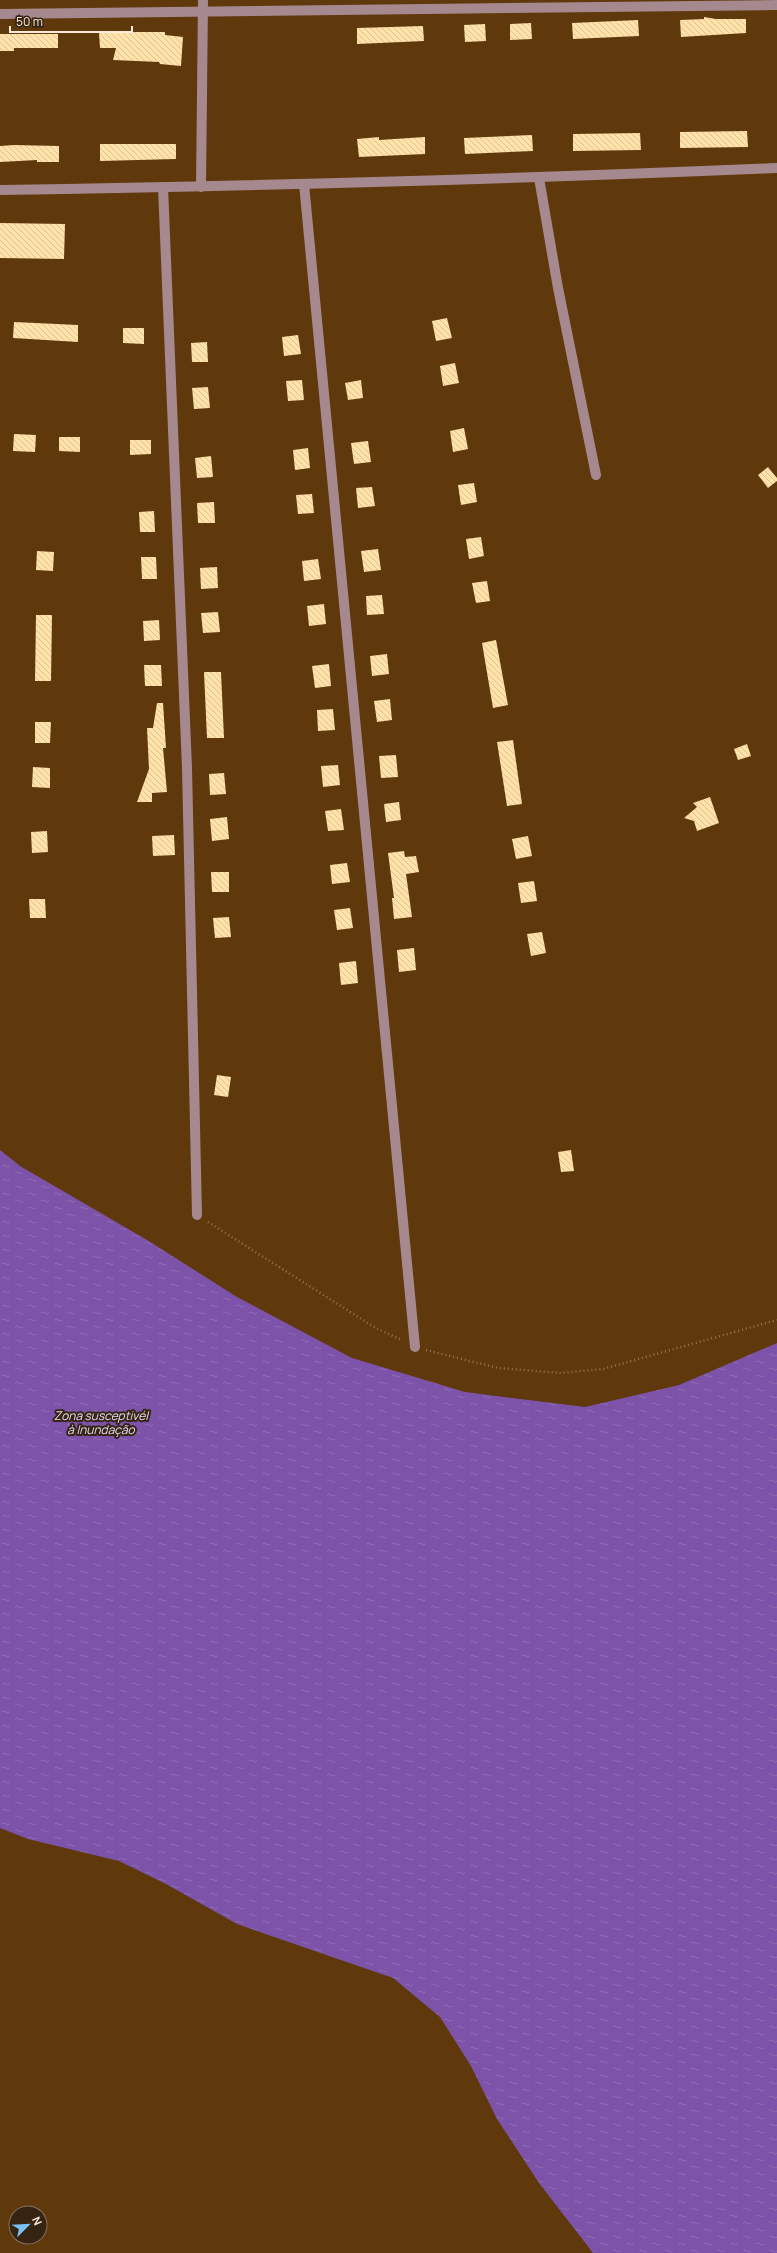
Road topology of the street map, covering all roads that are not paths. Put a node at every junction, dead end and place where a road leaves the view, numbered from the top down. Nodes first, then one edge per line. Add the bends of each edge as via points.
1 (203, 0) edge
2 (777, 5) edge
3 (203, 11) junction
4 (0, 14) edge
5 (777, 168) edge
6 (539, 178) junction
7 (304, 184) junction
8 (163, 187) junction
9 (201, 187) junction
10 (0, 190) edge
11 (596, 475) dead end
12 (198, 1215) road end
13 (415, 1347) road end

1 - 3 lane
2 - 3 lane
3 - 4 lane
3 - 9 lane
5 - 6 lane
6 - 7 lane
6 - 11 lane via 558,288
7 - 9 lane
7 - 13 lane
8 - 9 lane
8 - 10 lane
8 - 12 lane via 187,768

